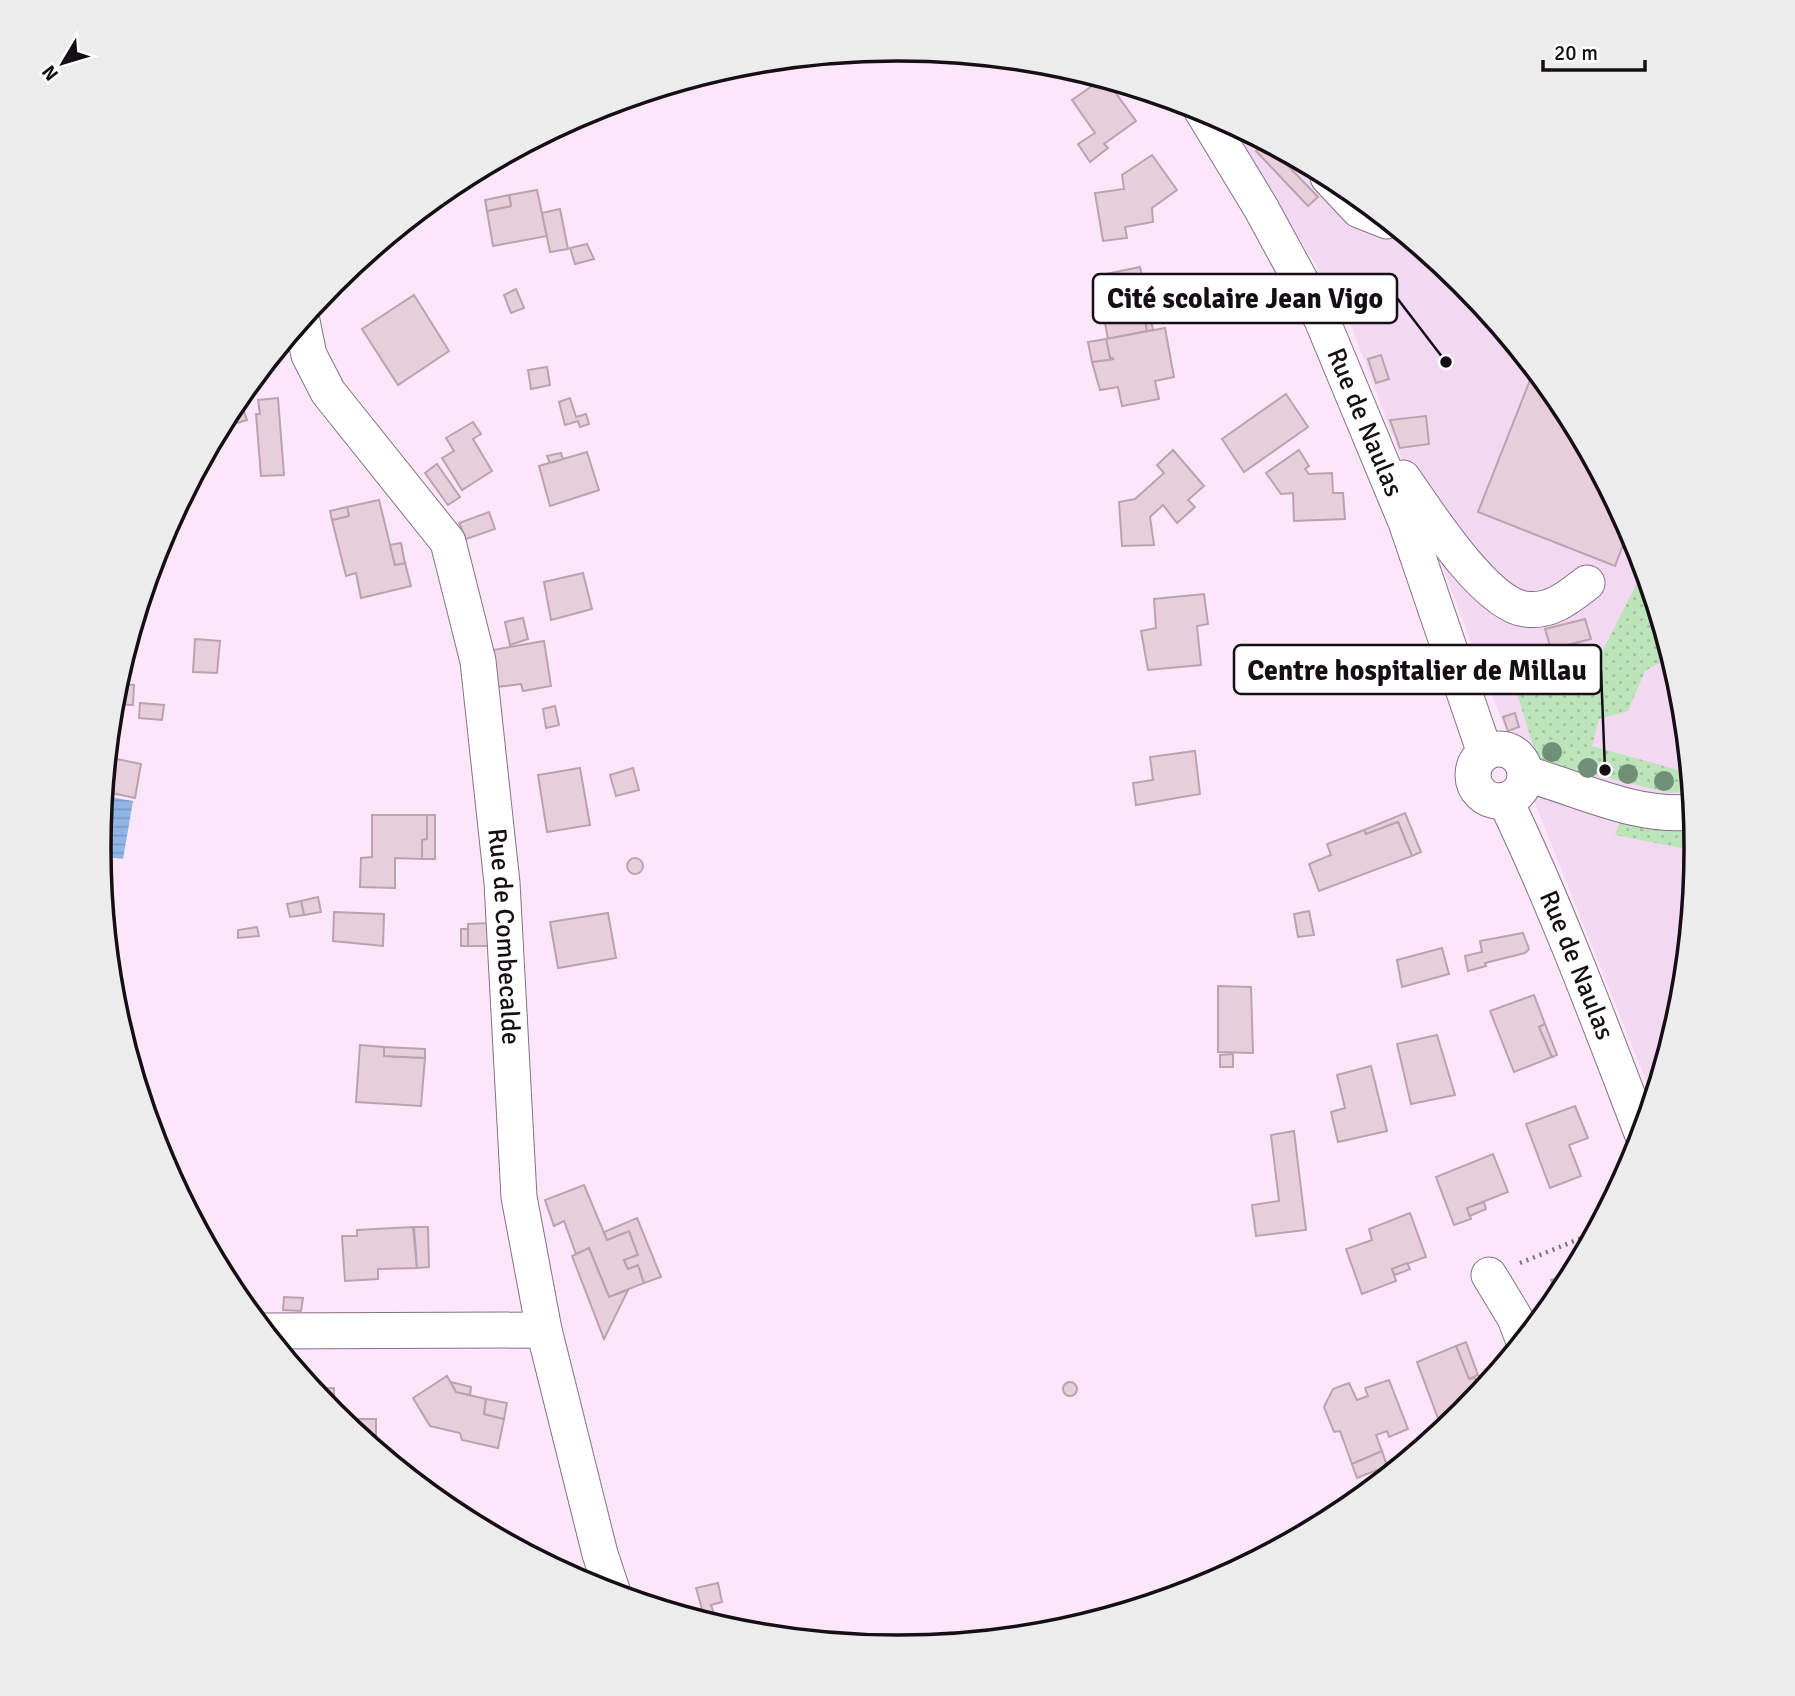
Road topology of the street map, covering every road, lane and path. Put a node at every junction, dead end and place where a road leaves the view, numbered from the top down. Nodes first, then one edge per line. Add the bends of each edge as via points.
1 (1212, 127) edge
2 (304, 331) edge
3 (1368, 431) junction
4 (1587, 583) dead end
5 (1515, 787) junction
6 (1683, 813) edge
7 (1636, 1117) edge
8 (1580, 1238) edge
9 (1489, 1275) joint
10 (544, 1329) junction
11 (1520, 1330) edge
12 (276, 1331) edge
13 (609, 1580) edge

1 - 3 street, Rue de Naulas via 1322,320
2 - 10 street, Rue de Combecalde via 309,355 328,392 448,542 478,661 502,883 519,1198
3 - 4 street via 1457,553 1494,593 1525,609 1559,605
3 - 5 street, Rue de Naulas via 1406,523 1485,753 1500,748 1515,754
5 - 6 street
5 - 7 street, Rue de Naulas via 1553,906
8 - 9 path
9 - 11 street
10 - 12 street
10 - 13 street, Rue de Combecalde

